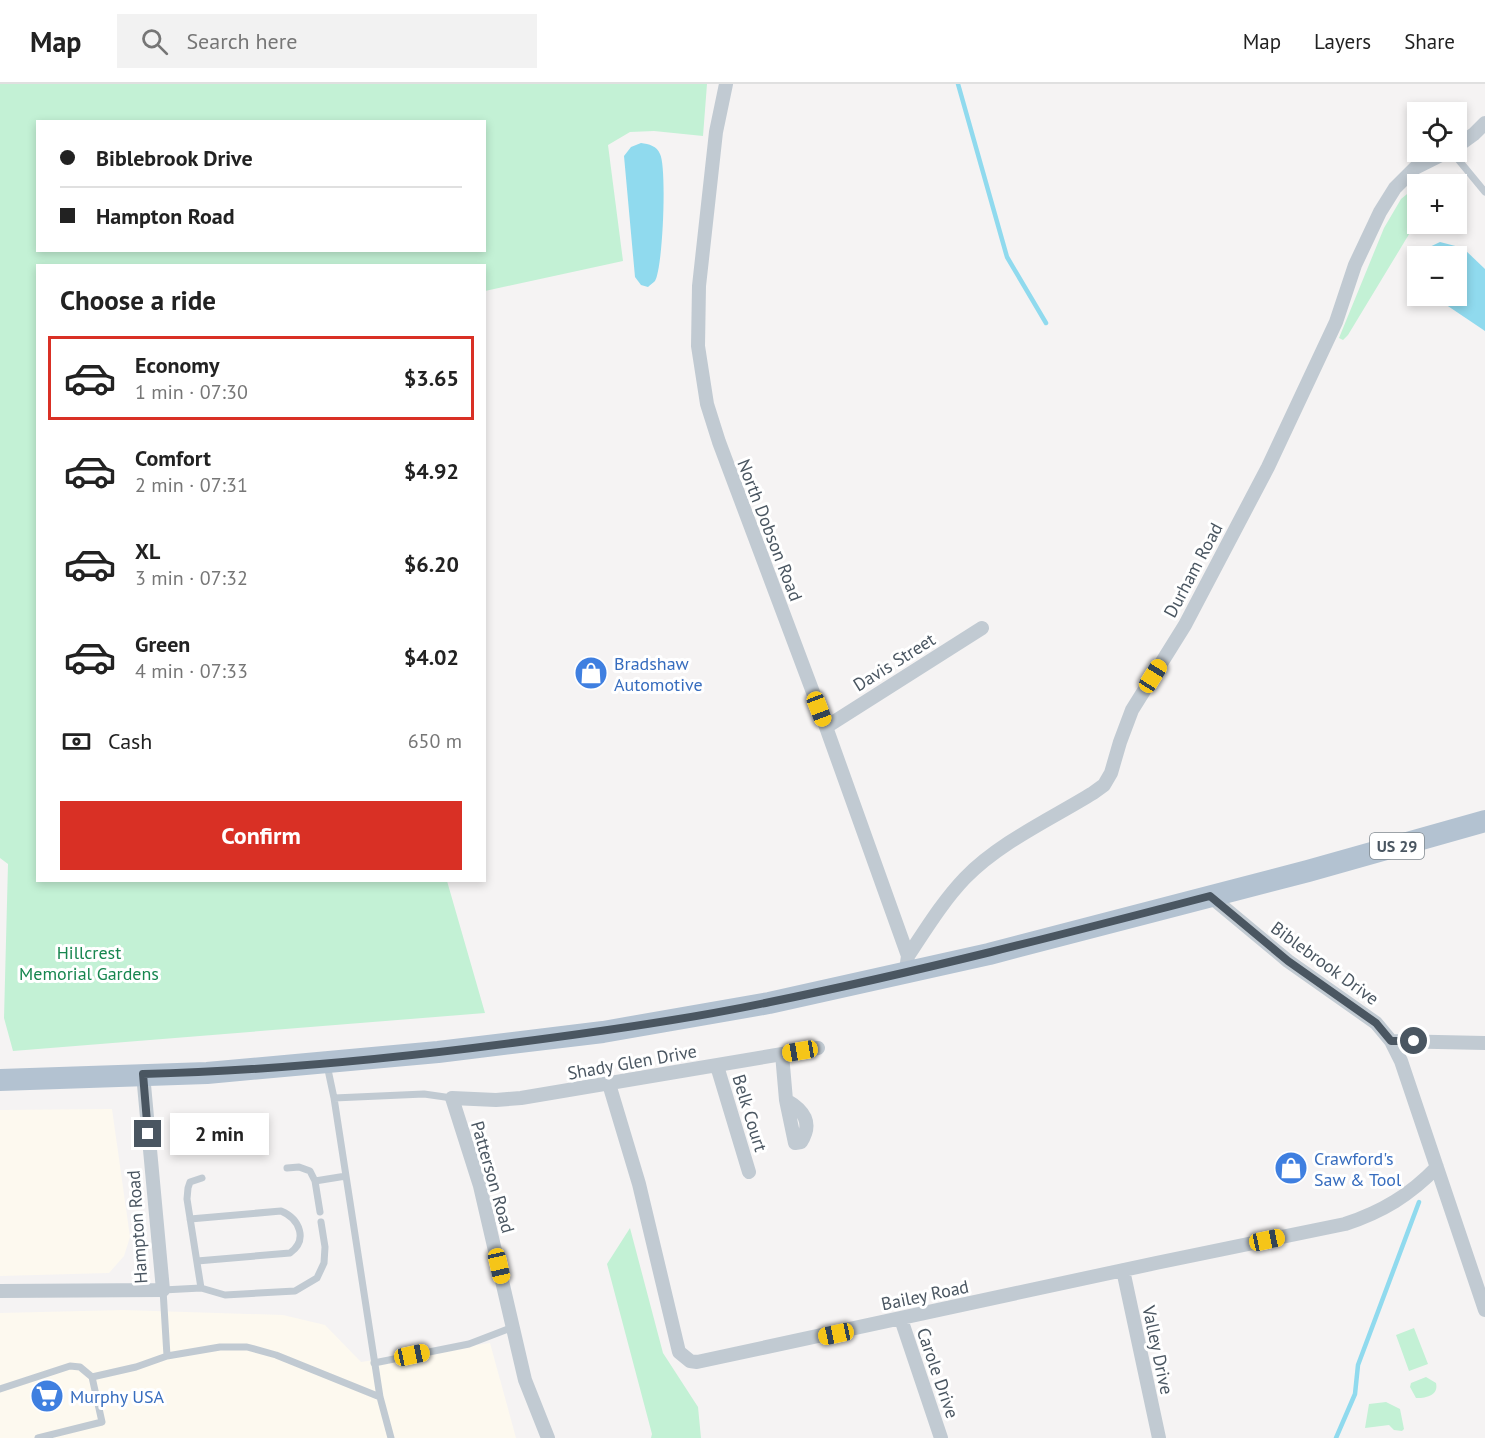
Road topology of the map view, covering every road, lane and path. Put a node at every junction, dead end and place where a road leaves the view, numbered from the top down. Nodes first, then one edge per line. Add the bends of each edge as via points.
1 (726, 84) edge
2 (1485, 123) edge
3 (1467, 140) edge
4 (1427, 162) edge
5 (1460, 162) edge
6 (1485, 192) edge
7 (982, 628) dead end
8 (826, 727) junction
9 (1485, 821) edge
10 (1485, 833) edge
11 (1308, 871) junction
12 (1210, 896) junction
13 (907, 964) junction
14 (1391, 1041) junction
15 (1485, 1043) edge
16 (818, 1048) dead end
17 (782, 1054) junction
18 (326, 1063) junction
19 (717, 1066) junction
20 (143, 1074) junction
21 (0, 1080) edge
22 (609, 1084) junction
23 (334, 1098) junction
24 (452, 1098) junction
25 (786, 1100) dead end
26 (1437, 1167) junction
27 (287, 1168) dead end
28 (749, 1172) dead end
29 (346, 1176) junction
30 (202, 1178) dead end
31 (315, 1181) junction
32 (320, 1212) dead end
33 (190, 1219) junction
34 (321, 1222) dead end
35 (197, 1261) junction
36 (1123, 1270) junction
37 (201, 1288) junction
38 (163, 1290) junction
39 (0, 1291) edge
40 (1485, 1310) edge
41 (901, 1319) junction
42 (513, 1326) junction
43 (167, 1356) junction
44 (374, 1363) junction
45 (92, 1377) junction
46 (0, 1389) edge
47 (380, 1397) junction
48 (38, 1438) edge
49 (391, 1438) edge
50 (548, 1438) edge
51 (941, 1438) edge
52 (1159, 1438) edge

1 - 8 street, North Dobson Road via 716,132 699,286 700,364 718,442
2 - 3 street
4 - 13 street, Durham Road via 1395,188 1380,212 1359,256 1336,322 1268,467 1185,625 1132,710 1112,773 1093,794 981,863 954,890
5 - 6 lane
7 - 8 street, Davis Street
8 - 13 street, North Dobson Road
9 - 11 main road, US 29
10 - 11 main road, US 29
11 - 12 main road, US 29
12 - 13 main road, US 29 via 989,954
12 - 14 street, Biblebrook Drive via 1288,961 1376,1023
13 - 18 main road, US 29 via 769,1003 603,1032
14 - 15 street
14 - 26 street, Biblebrook Drive
16 - 17 street, Shady Glen Drive
17 - 19 street, Shady Glen Drive
17 - 25 street
18 - 20 main road, US 29
18 - 23 lane
19 - 22 street, Shady Glen Drive
19 - 28 street, Belk Court
20 - 21 main road, US 29
20 - 38 street, Hampton Road
22 - 24 street, Shady Glen Drive via 520,1098
22 - 41 street, Bailey Road via 639,1184 679,1352 684,1357 704,1362
23 - 24 lane via 424,1094
23 - 29 lane
24 - 42 street, Patterson Road via 480,1186
26 - 36 street, Bailey Road via 1395,1203 1346,1224
26 - 40 street, Biblebrook Drive
27 - 31 lane via 307,1168
29 - 31 lane
29 - 44 lane
30 - 33 lane via 190,1182 188,1188
31 - 32 lane
33 - 35 lane
33 - 35 lane via 281,1211 294,1218 300,1231 296,1249 290,1253
34 - 37 lane via 324,1263 317,1278 295,1291 225,1294
35 - 37 lane
36 - 41 street, Bailey Road
36 - 52 street, Valley Drive
37 - 38 lane
38 - 39 street, Hampton Road
38 - 43 lane
41 - 51 street, Carole Drive
42 - 44 lane via 469,1344
42 - 50 street, Patterson Road via 525,1380
43 - 45 lane
43 - 47 lane via 220,1347 247,1347
44 - 47 lane
45 - 46 lane via 80,1367 70,1366
45 - 48 lane via 102,1422
47 - 49 lane

